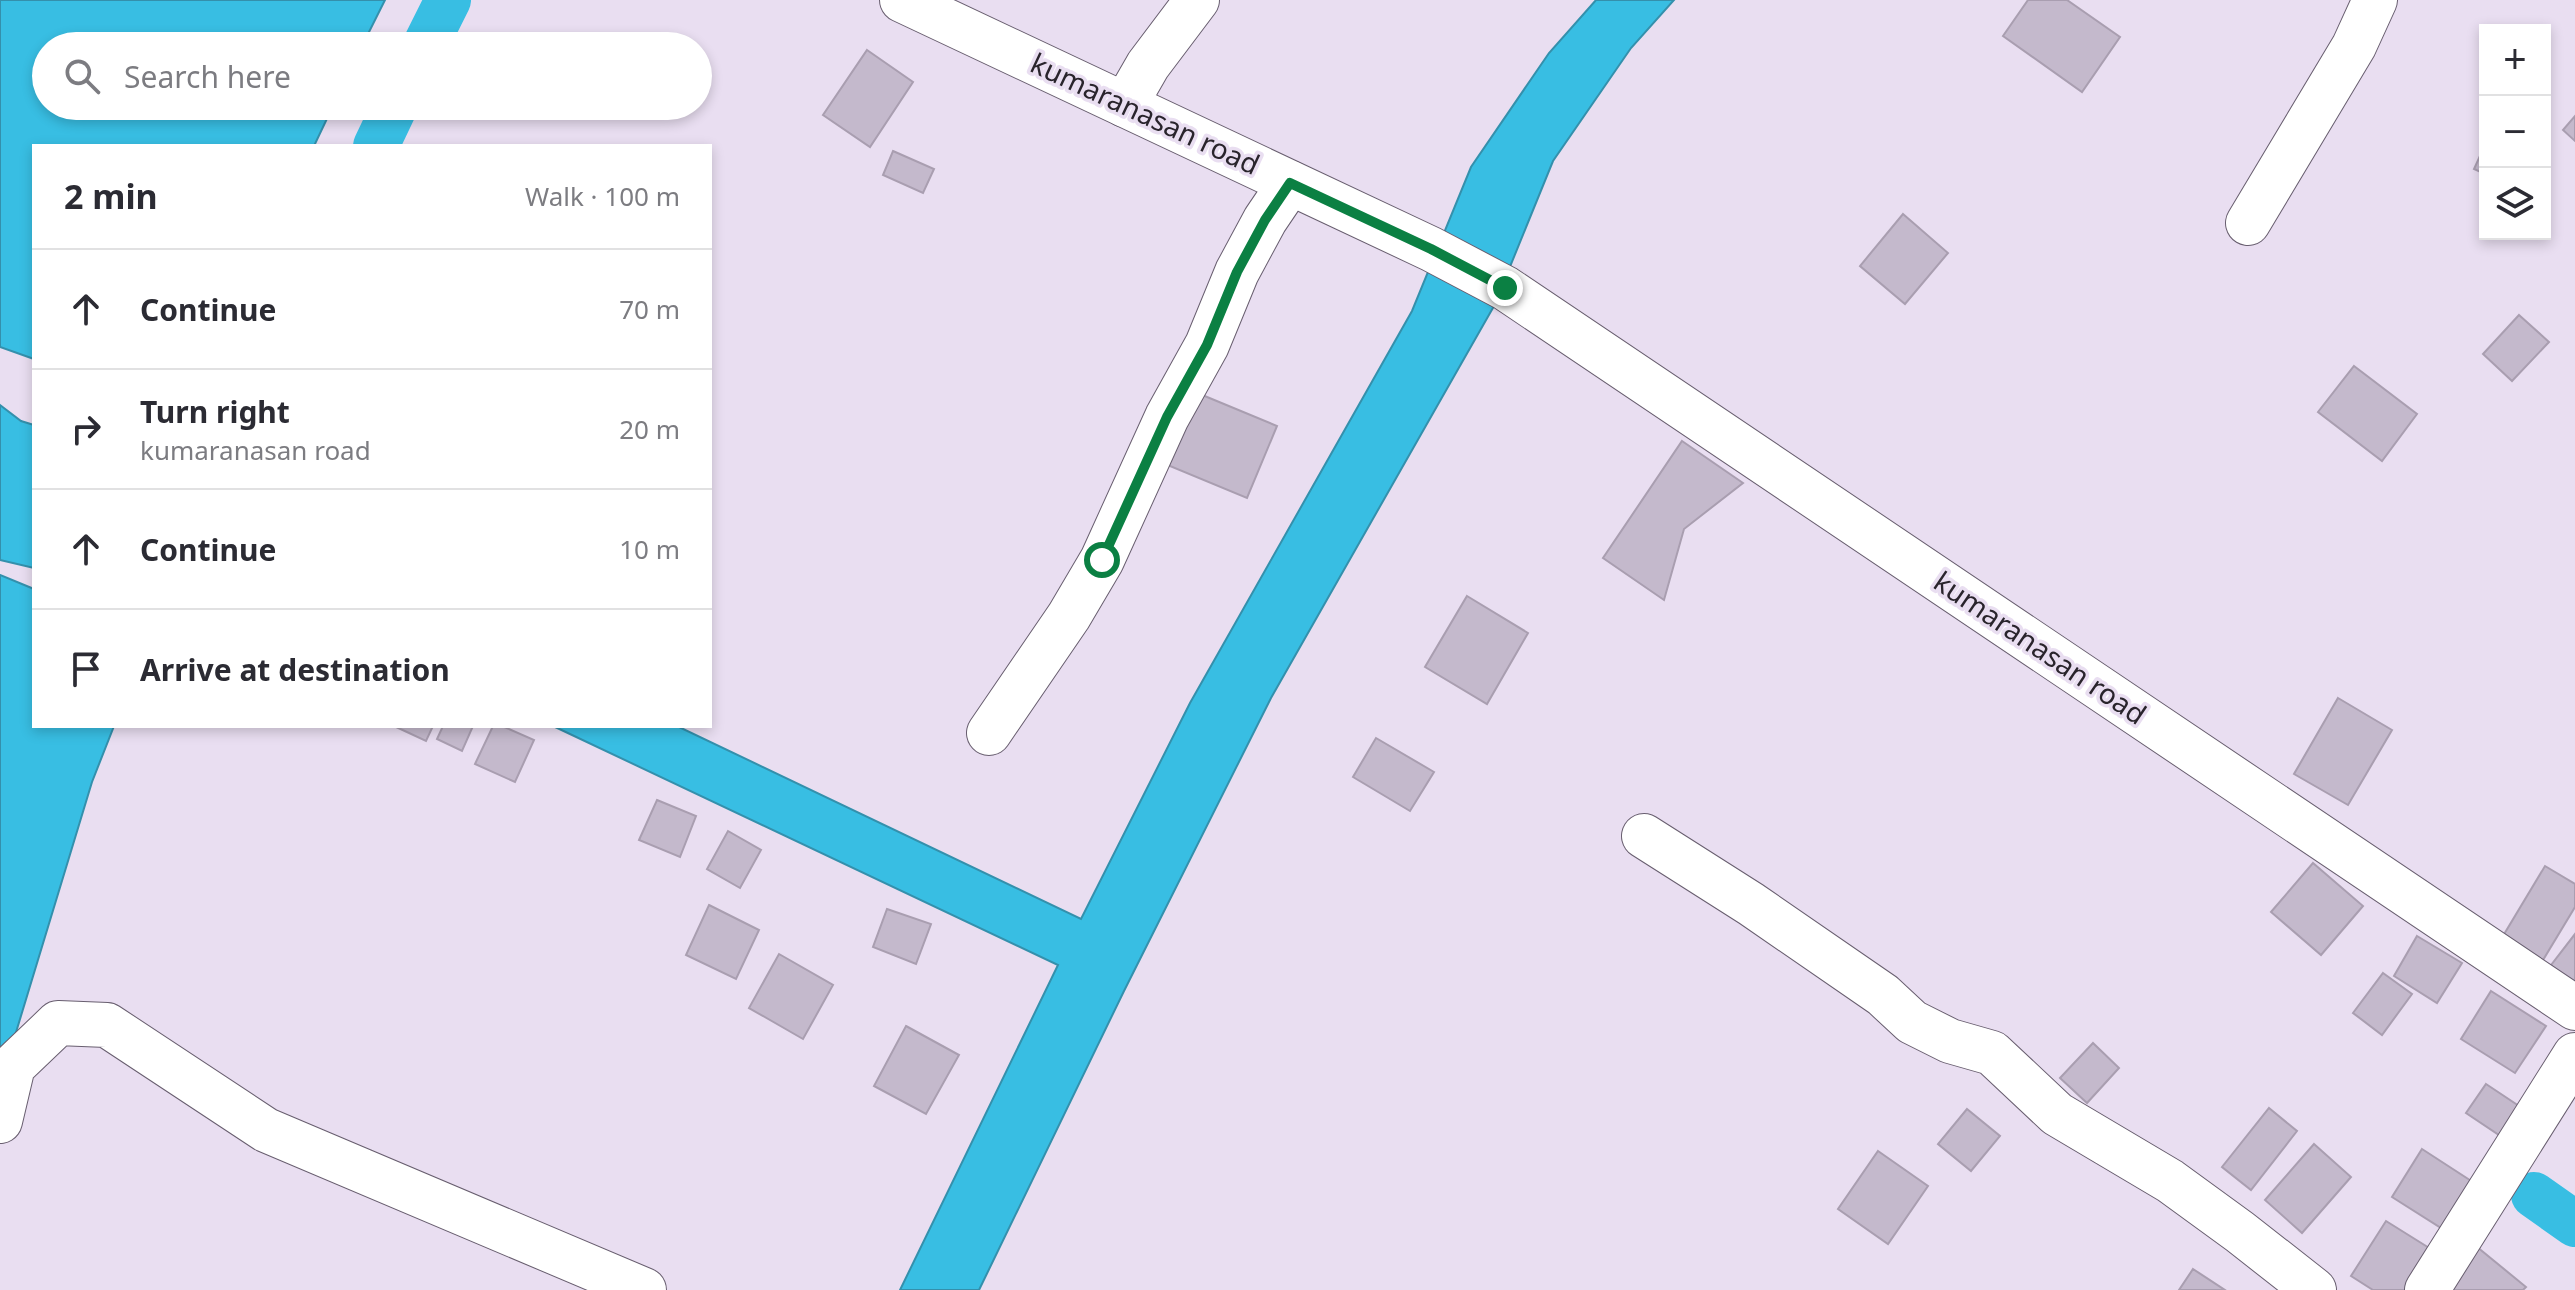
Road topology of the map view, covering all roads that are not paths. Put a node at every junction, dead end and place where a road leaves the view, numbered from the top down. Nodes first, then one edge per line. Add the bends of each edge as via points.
1 (902, 0) edge
2 (1197, 0) edge
3 (2375, 0) edge
4 (1125, 105) junction
5 (1290, 183) junction
6 (2248, 223) dead end
7 (989, 733) dead end
8 (1644, 836) dead end
9 (2575, 1008) edge
10 (2575, 1055) edge
11 (0, 1121) edge
12 (644, 1290) edge
13 (2314, 1290) edge
14 (2427, 1290) edge

1 - 4 street, kumaranasan road
2 - 4 street
3 - 6 street via 2354,46
4 - 5 street, kumaranasan road
5 - 7 street via 1237,272 1102,560
5 - 9 street, kumaranasan road via 1505,288
8 - 13 street via 1883,995 1912,1022 1992,1053 2057,1114 2170,1181
10 - 14 street
11 - 12 street via 13,1066 58,1023 107,1025 266,1130

